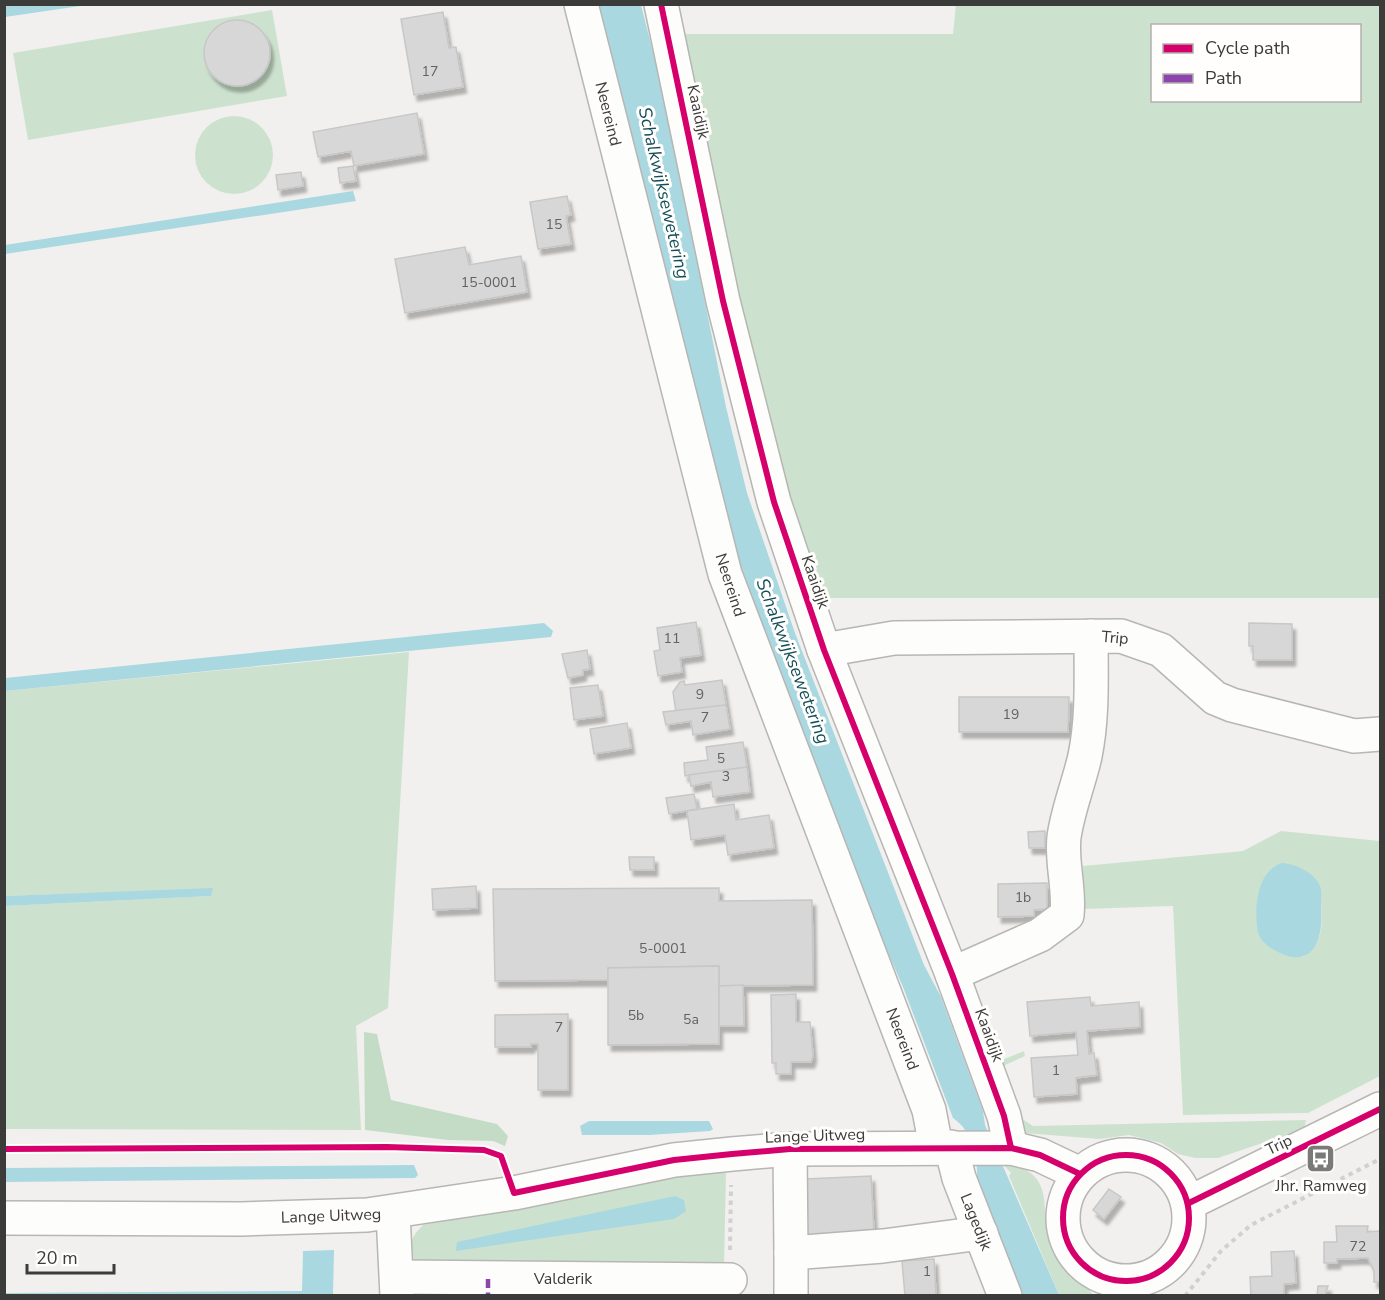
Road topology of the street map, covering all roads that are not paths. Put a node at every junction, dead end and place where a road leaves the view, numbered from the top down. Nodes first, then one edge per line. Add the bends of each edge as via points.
1 (580, 4) edge
2 (661, 4) edge
3 (1091, 636) junction
4 (824, 650) junction
5 (1380, 734) edge
6 (952, 974) junction
7 (1380, 1109) edge
8 (973, 1147) junction
9 (790, 1149) junction
10 (1080, 1174) junction
11 (1189, 1203) junction
12 (393, 1213) junction
13 (4, 1218) edge
14 (981, 1233) junction
15 (791, 1252) junction
16 (730, 1280) road end
17 (397, 1286) edge
18 (1128, 1288) edge
19 (791, 1296) edge
20 (1005, 1296) edge

1 - 8 street, Neereind via 724,574 928,1110
2 - 4 street, Kaaidijk via 749,410 774,502
3 - 4 street, Trip via 894,639
3 - 5 street, Trip via 1121,636 1161,650 1215,698 1232,705 1354,736
3 - 6 street via 1091,715 1064,840 1067,915 1040,936
4 - 6 street, Kaaidijk
6 - 8 street, Kaaidijk via 1004,1116
7 - 11 street, Trip
8 - 9 street, Lange Uitweg
8 - 10 street, Lange Uitweg via 1040,1155
8 - 14 street, Lagedijk via 959,1178
9 - 12 street, Lange Uitweg via 674,1160
9 - 15 street
10 - 11 street via 1106,1157 1127,1154 1149,1158 1169,1170
10 - 18 street via 1066,1197 1062,1219 1066,1239 1077,1259 1093,1273
11 - 18 street via 1187,1239 1172,1263
12 - 13 street, Lange Uitweg via 241,1219
12 - 17 street, Valderik
14 - 15 street via 883,1246
14 - 20 street, Lagedijk
15 - 19 street
16 - 17 street, Valderik

